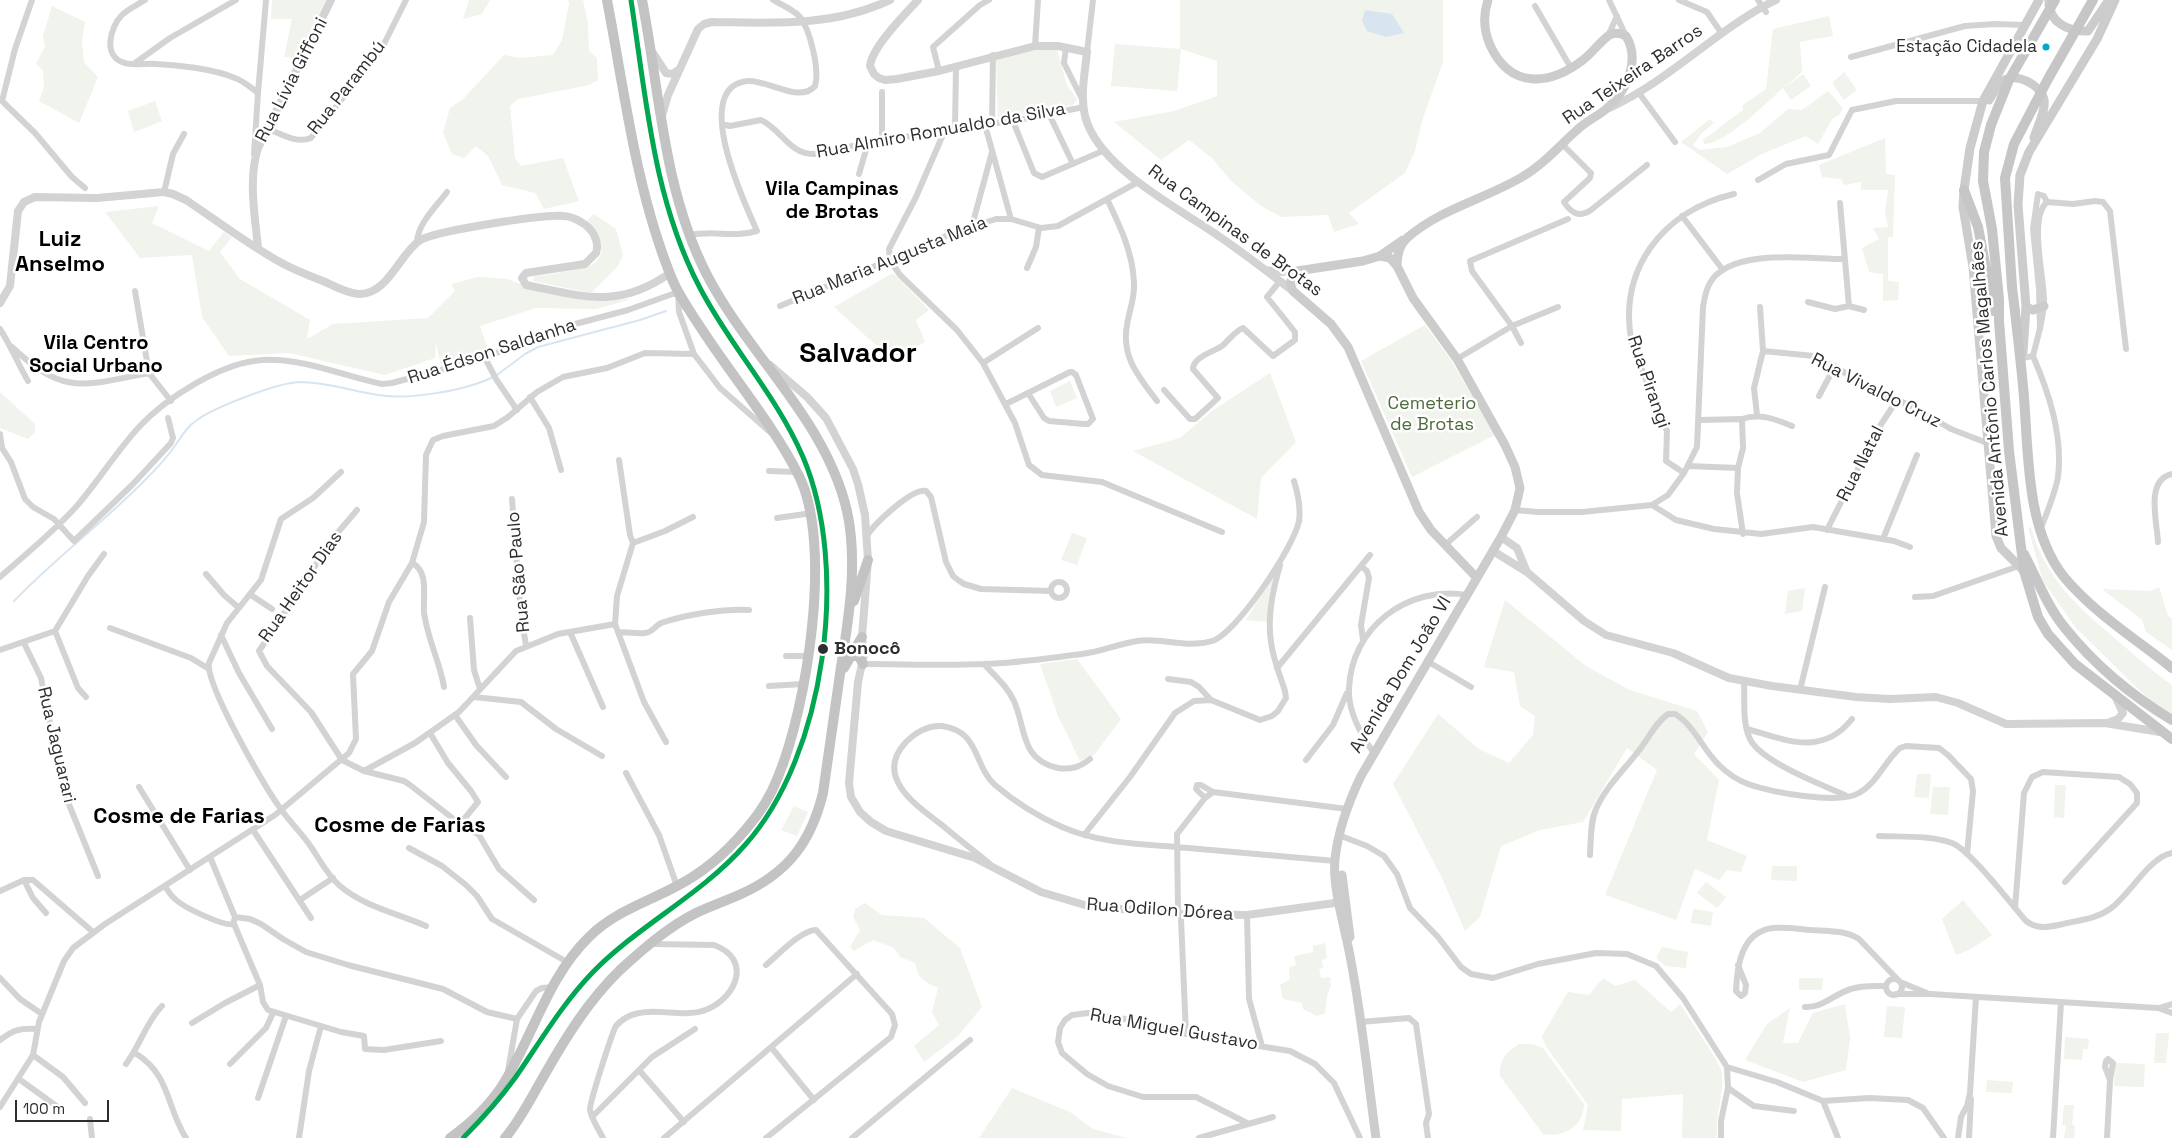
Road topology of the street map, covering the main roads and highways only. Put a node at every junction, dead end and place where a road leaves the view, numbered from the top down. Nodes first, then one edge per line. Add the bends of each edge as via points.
1 (607, 0) edge
2 (642, 0) edge
3 (647, 0) edge
4 (1488, 0) edge
5 (2038, 0) edge
6 (2049, 0) edge
7 (2055, 0) edge
8 (2093, 0) edge
9 (2109, 0) edge
10 (2115, 0) edge
11 (650, 39) junction
12 (1978, 118) junction
13 (2029, 152) junction
14 (1964, 190) junction
15 (1407, 238) junction
16 (1380, 256) junction
17 (1396, 266) junction
18 (1293, 291) joint
19 (2026, 307) junction
20 (2042, 307) road end
21 (1998, 321) junction
22 (2023, 384) junction
23 (2022, 548) junction
24 (868, 560) road end
25 (2021, 568) junction
26 (1477, 578) junction
27 (848, 618) junction
28 (862, 637) road end
29 (851, 656) junction
30 (863, 664) road end
31 (2172, 668) edge
32 (840, 676) junction
33 (2172, 720) edge
34 (2168, 736) edge
35 (1341, 836) junction
36 (1343, 902) junction
37 (450, 1138) edge
38 (505, 1138) edge
39 (1376, 1138) edge

1 - 37 highway via 639,169 654,229 670,273 678,292 774,435 804,486 812,513 815,566 808,656 787,752 777,780 748,827 702,871 627,909 605,922 585,940 567,962 507,1078 485,1108
2 - 11 highway
3 - 11 highway
4 - 15 main road, Rua Teixeira Barros via 1484,28 1492,50 1505,67 1520,77 1530,80 1549,78 1571,68 1608,36 1617,33 1626,36 1632,54 1630,74 1618,97 1605,110 1578,129 1531,172 1448,213
5 - 12 main road, Avenida Antônio Carlos Magalhães via 1983,101
6 - 9 main road via 2051,15 2056,22 2082,31 2092,27
7 - 21 main road, Avenida Antônio Carlos Magalhães, bridge via 2009,80 1991,124 1984,152 1983,181 1992,229
8 - 22 main road, Avenida Antônio Carlos Magalhães, bridge via 2014,144 2005,178 2012,288
10 - 13 main road, Avenida Antônio Carlos Magalhães via 2097,39
11 - 27 highway via 661,120 690,235 719,296 819,443 842,495 851,546
12 - 13 main road via 2001,82 2014,79 2036,86 2044,106
12 - 14 main road, Avenida Antônio Carlos Magalhães
13 - 19 main road, Avenida Antônio Carlos Magalhães via 2018,189
14 - 21 main road via 1978,227
14 - 25 main road, Avenida Antônio Carlos Magalhães via 1963,207 1973,267 1997,542
15 - 16 main road, Rua Teixeira Barros
15 - 17 main road via 1399,250
16 - 17 main road via 1390,258
16 - 18 main road, Rua Teixeira Barros via 1352,264 1297,271 1290,281
17 - 26 main road, Avenida Dom João VI via 1413,298 1457,358 1515,467 1520,488 1515,510
18 - 26 main road, Rua Campinas de Brotas via 1331,324 1348,346 1417,507 1427,524
19 - 20 main road via 2033,310
19 - 22 main road, Avenida Antônio Carlos Magalhães
21 - 23 main road, Avenida Antônio Carlos Magalhães via 2009,451
22 - 31 main road, Avenida Antônio Carlos Magalhães via 2032,492 2040,530 2053,560 2074,588
23 - 25 main road, Avenida Antônio Carlos Magalhães
23 - 33 main road via 2064,627 2096,662 2136,696
24 - 27 highway
25 - 34 main road, Avenida Antônio Carlos Magalhães via 2031,600 2048,634 2075,664
26 - 35 main road, Avenida Dom João VI via 1360,776
27 - 32 highway
28 - 29 highway
29 - 30 highway via 859,656
29 - 32 highway
32 - 38 highway via 823,793 804,843 772,877 695,914 650,944 619,972 591,1003 558,1051
35 - 36 main road, Avenida Dom João VI
35 - 36 main road, Avenida Dom João VI via 1335,861
36 - 39 main road, Avenida Dom João VI

